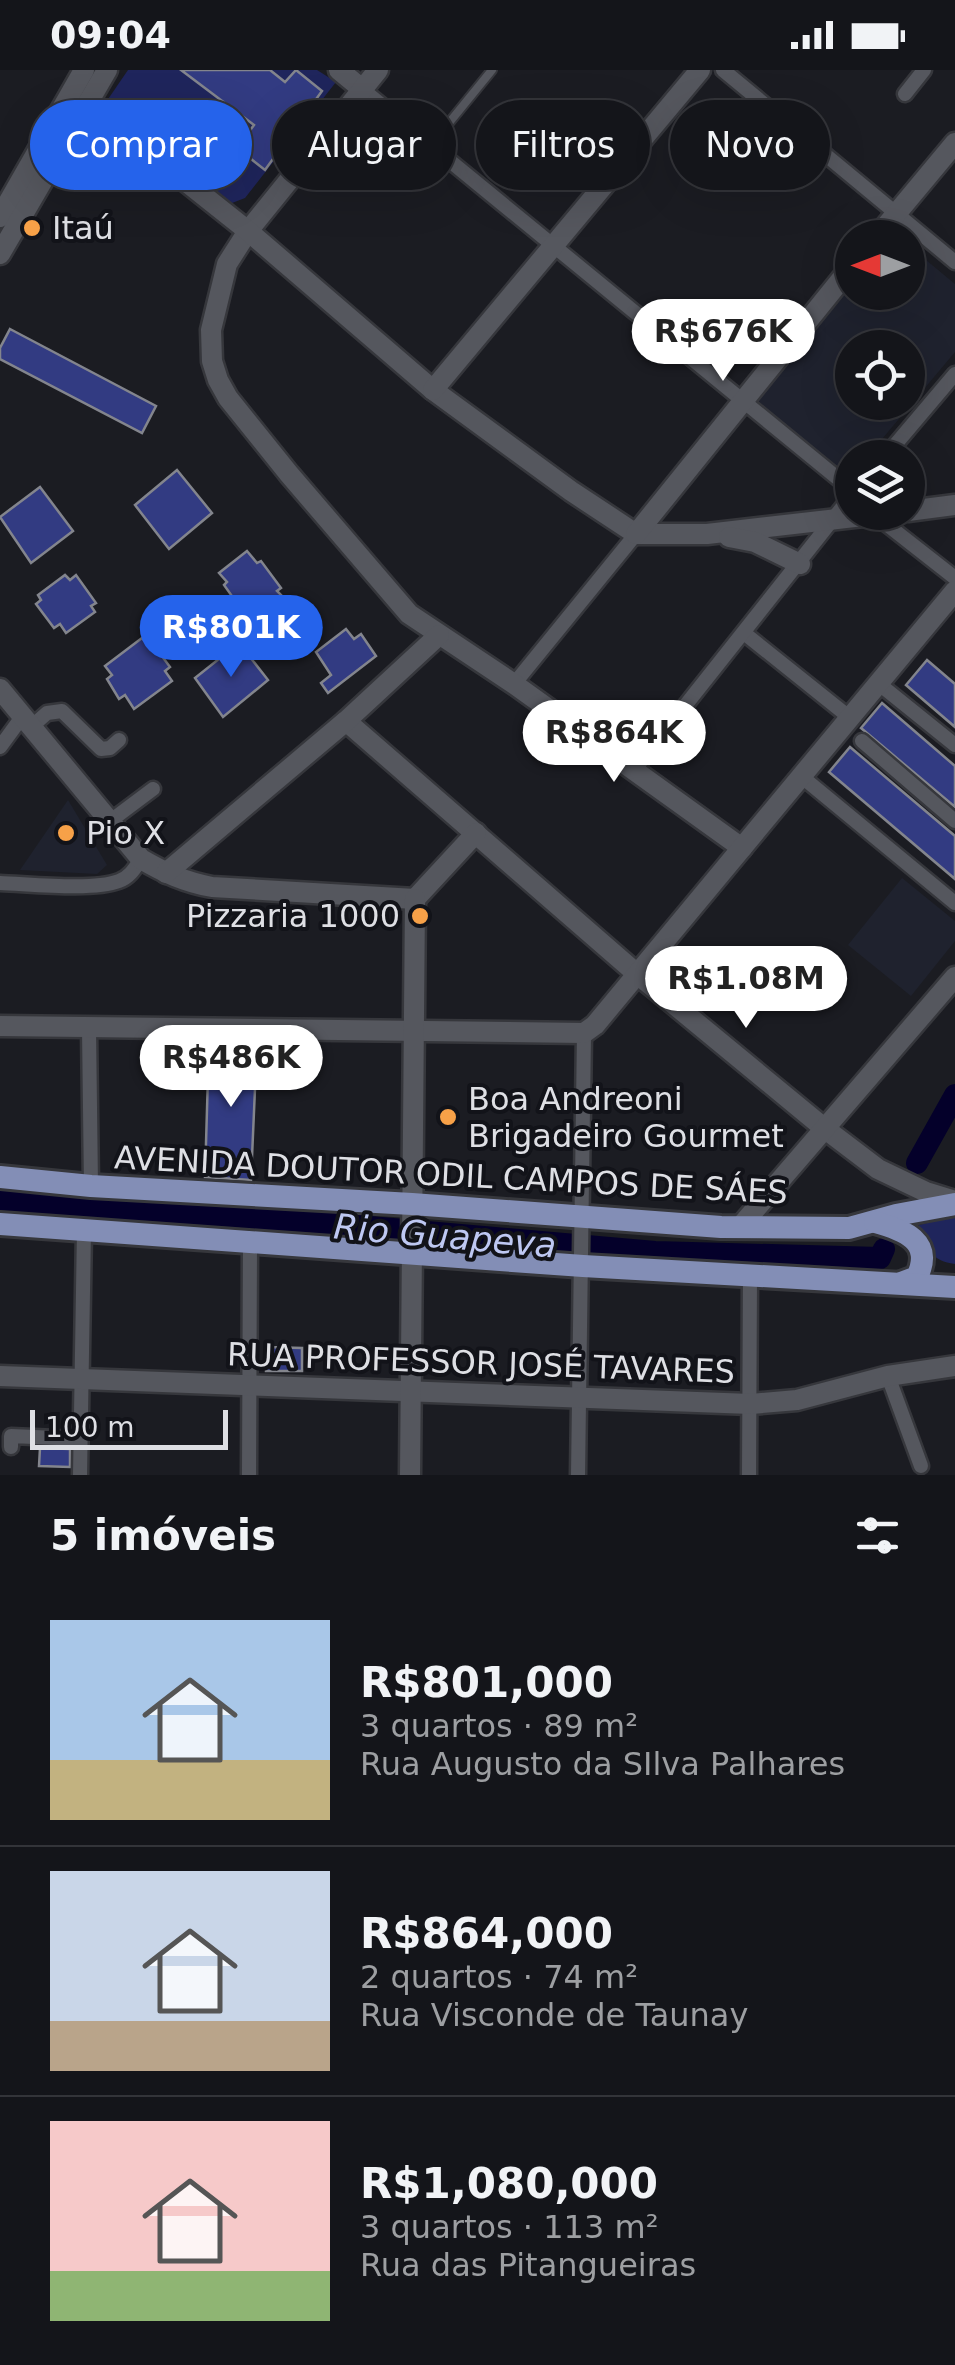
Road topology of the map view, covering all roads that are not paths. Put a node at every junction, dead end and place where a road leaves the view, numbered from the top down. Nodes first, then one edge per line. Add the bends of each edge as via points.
1 (88, 70) edge
2 (107, 70) edge
3 (338, 70) edge
4 (378, 70) edge
5 (492, 70) edge
6 (700, 70) edge
7 (723, 70) edge
8 (924, 70) edge
9 (362, 89) junction
10 (905, 94) dead end
11 (86, 100) edge
12 (89, 100) edge
13 (375, 100) edge
14 (456, 115) edge
15 (955, 143) edge
16 (456, 166) edge
17 (37, 190) edge
18 (196, 190) edge
19 (896, 214) junction
20 (0, 216) edge
21 (891, 220) edge
22 (248, 231) junction
23 (552, 244) junction
24 (0, 254) edge
25 (955, 262) edge
26 (835, 287) edge
27 (955, 374) edge
28 (433, 390) junction
29 (741, 402) junction
30 (899, 440) edge
31 (835, 479) edge
32 (955, 505) edge
33 (925, 509) edge
34 (834, 519) joint
35 (894, 530) edge
36 (636, 534) junction
37 (708, 534) junction
38 (800, 564) junction
39 (955, 578) edge
40 (955, 590) edge
41 (744, 633) junction
42 (439, 635) junction
43 (878, 682) junction
44 (514, 684) junction
45 (0, 689) edge
46 (849, 717) junction
47 (346, 722) junction
48 (26, 723) junction
49 (120, 740) dead end
50 (862, 740) dead end
51 (955, 745) edge
52 (0, 747) edge
53 (635, 769) junction
54 (801, 776) junction
55 (153, 789) dead end
56 (955, 821) edge
57 (109, 822) junction
58 (476, 833) junction
59 (742, 848) junction
60 (141, 859) junction
61 (166, 873) junction
62 (0, 883) edge
63 (416, 899) junction
64 (955, 904) edge
65 (636, 972) junction
66 (955, 977) edge
67 (0, 1026) edge
68 (90, 1028) junction
69 (412, 1030) junction
70 (584, 1033) junction
71 (824, 1128) junction
72 (0, 1177) edge
73 (91, 1186) junction
74 (955, 1203) edge
75 (886, 1218) junction
76 (0, 1224) edge
77 (584, 1224) junction
78 (740, 1227) junction
79 (84, 1230) junction
80 (413, 1230) junction
81 (250, 1242) junction
82 (583, 1261) junction
83 (750, 1274) junction
84 (902, 1283) junction
85 (955, 1286) edge
86 (955, 1366) edge
87 (0, 1376) edge
88 (888, 1376) junction
89 (82, 1379) junction
90 (251, 1384) junction
91 (411, 1392) junction
92 (580, 1398) junction
93 (751, 1404) junction
94 (80, 1439) junction
95 (11, 1447) dead end
96 (921, 1466) dead end
97 (80, 1475) edge
98 (249, 1475) edge
99 (410, 1475) edge
100 (578, 1475) edge
101 (749, 1475) edge

1 - 11 street
1 - 20 street
2 - 12 street
3 - 9 street
4 - 9 street
5 - 14 lane
6 - 23 street
7 - 19 street
8 - 10 street
9 - 13 street
9 - 22 street
15 - 19 street
16 - 23 street
17 - 24 street
18 - 22 street
19 - 21 street
19 - 25 street
22 - 28 street
22 - 42 street via 217,296 211,330 218,380 388,591
23 - 28 street
23 - 29 street
26 - 29 street
27 - 30 street
28 - 36 street
29 - 31 street
29 - 36 street
32 - 33 street
34 - 37 street
34 - 38 street
35 - 39 street
36 - 37 street
36 - 44 street
37 - 38 street via 754,542
38 - 41 street
40 - 43 street
41 - 46 street
41 - 53 street
42 - 44 street
42 - 47 street
43 - 46 street
43 - 51 street
44 - 53 street
45 - 48 street
46 - 54 street
47 - 58 street
47 - 61 street
48 - 49 street via 62,711 102,749
48 - 52 street
48 - 57 street
50 - 56 street
53 - 59 street
54 - 59 street
54 - 64 street
55 - 57 street
57 - 60 street
58 - 63 street
58 - 65 street
59 - 65 street
60 - 61 street
60 - 62 street via 119,882
61 - 63 street via 212,887
63 - 69 street
65 - 70 street
65 - 71 street
66 - 71 street
67 - 68 street
68 - 69 street
68 - 73 street
69 - 70 street
69 - 80 street
70 - 77 street
71 - 74 street via 878,1169
71 - 78 street
72 - 73 main road, AVENIDA DOUTOR ODIL CAMPOS DE SÁES
73 - 80 main road, AVENIDA DOUTOR ODIL CAMPOS DE SÁES
74 - 75 main road, AVENIDA DOUTOR ODIL CAMPOS DE SÁES
75 - 78 main road, AVENIDA DOUTOR ODIL CAMPOS DE SÁES via 849,1228
75 - 84 main road via 920,1249 916,1277
76 - 79 main road, AVENIDA DOUTOR ODIL CAMPOS DE SÁES
77 - 78 main road, AVENIDA DOUTOR ODIL CAMPOS DE SÁES
77 - 80 main road, AVENIDA DOUTOR ODIL CAMPOS DE SÁES
77 - 82 street
79 - 81 main road, AVENIDA DOUTOR ODIL CAMPOS DE SÁES
79 - 89 street
80 - 81 main road, AVENIDA DOUTOR ODIL CAMPOS DE SÁES
80 - 82 main road, AVENIDA DOUTOR ODIL CAMPOS DE SÁES
80 - 91 street
81 - 90 street
82 - 83 main road, AVENIDA DOUTOR ODIL CAMPOS DE SÁES
82 - 92 street
83 - 84 main road, AVENIDA DOUTOR ODIL CAMPOS DE SÁES
83 - 93 street
84 - 85 main road, AVENIDA DOUTOR ODIL CAMPOS DE SÁES
86 - 88 street, RUA PROFESSOR JOSÉ TAVARES
87 - 89 street, RUA PROFESSOR JOSÉ TAVARES
88 - 93 street, RUA PROFESSOR JOSÉ TAVARES via 798,1400
88 - 96 street
89 - 90 street, RUA PROFESSOR JOSÉ TAVARES
89 - 94 street
90 - 91 street, RUA PROFESSOR JOSÉ TAVARES
90 - 98 street
91 - 92 street, RUA PROFESSOR JOSÉ TAVARES
91 - 99 street
92 - 93 street, RUA PROFESSOR JOSÉ TAVARES
92 - 100 street
93 - 101 street
94 - 95 street via 11,1436
94 - 97 street

